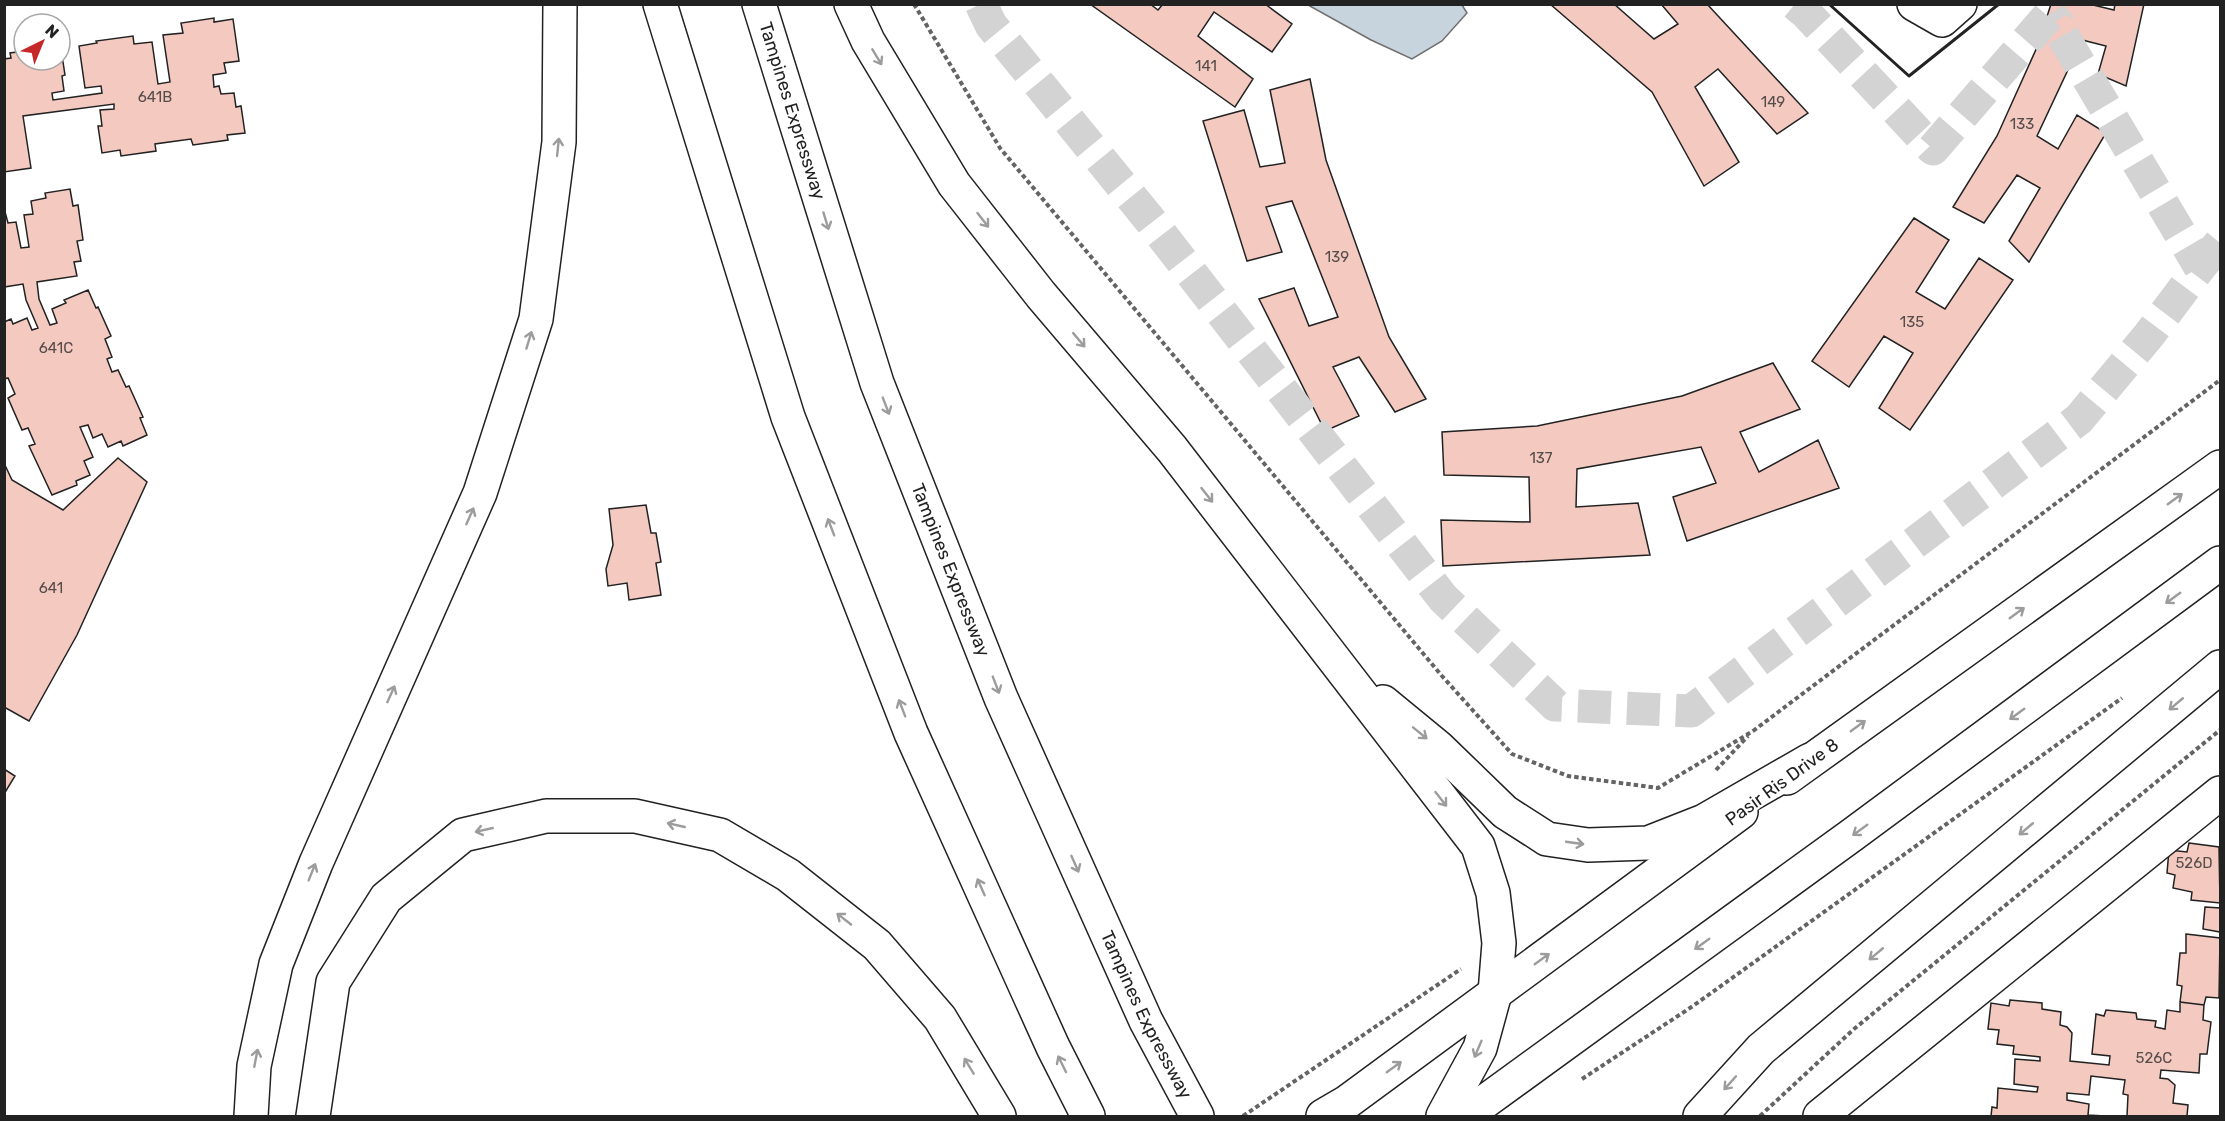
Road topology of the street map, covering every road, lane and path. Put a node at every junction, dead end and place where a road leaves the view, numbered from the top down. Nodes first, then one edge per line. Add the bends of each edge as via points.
1 (560, 4) edge
2 (660, 4) edge
3 (759, 4) edge
4 (851, 4) edge
5 (914, 4) edge
6 (1914, 4) edge
7 (1960, 4) edge
8 (2220, 380) edge
9 (2220, 466) edge
10 (2220, 563) edge
11 (2220, 667) edge
12 (1342, 669) junction
13 (2125, 696) dead end
14 (2220, 730) edge
15 (1753, 731) junction
16 (1810, 760) junction
17 (1713, 774) dead end
18 (2220, 793) edge
19 (1499, 943) junction
20 (1495, 993) junction
21 (1575, 1084) dead end
22 (1335, 1109) edge
23 (251, 1116) edge
24 (313, 1116) edge
25 (999, 1116) edge
26 (1088, 1116) edge
27 (1197, 1116) edge
28 (1243, 1116) edge
29 (1443, 1116) edge
30 (1465, 1116) edge
31 (1700, 1116) edge
32 (1760, 1116) edge
33 (1820, 1116) edge

23 -> 1 main road via 254,1066 276,964 316,862 480,493 536,319 559,142
26 -> 2 main road via 911,733 788,417
3 -> 27 main road, Tampines Expressway via 877,383 1001,698 1146,1021
4 -> 12 main road via 868,41 954,184 1041,295 1172,449
5 - 15 path via 1000,148 1442,676 1512,754 1568,776 1658,788
6 - 7 main road via 1942,20
8 - 15 path
16 -> 9 main road, Pasir Ris Drive 8
10 -> 30 main road
11 -> 31 main road via 1761,1049
12 -> 16 main road via 1439,748 1504,812 1547,839 1588,845 1648,843 1704,821
12 -> 19 main road via 1478,846 1493,892
13 - 21 path via 1693,1006
14 - 32 path via 1854,1029
15 - 17 path
20 -> 16 main road, Pasir Ris Drive 8
18 - 33 main road
19 - 20 main road
19 - 28 path
22 -> 20 main road, Pasir Ris Drive 8
20 -> 29 main road via 1480,1048
25 -> 24 main road via 940,1018 877,945 788,875 720,836 635,816 546,816 464,835 386,898 333,982

